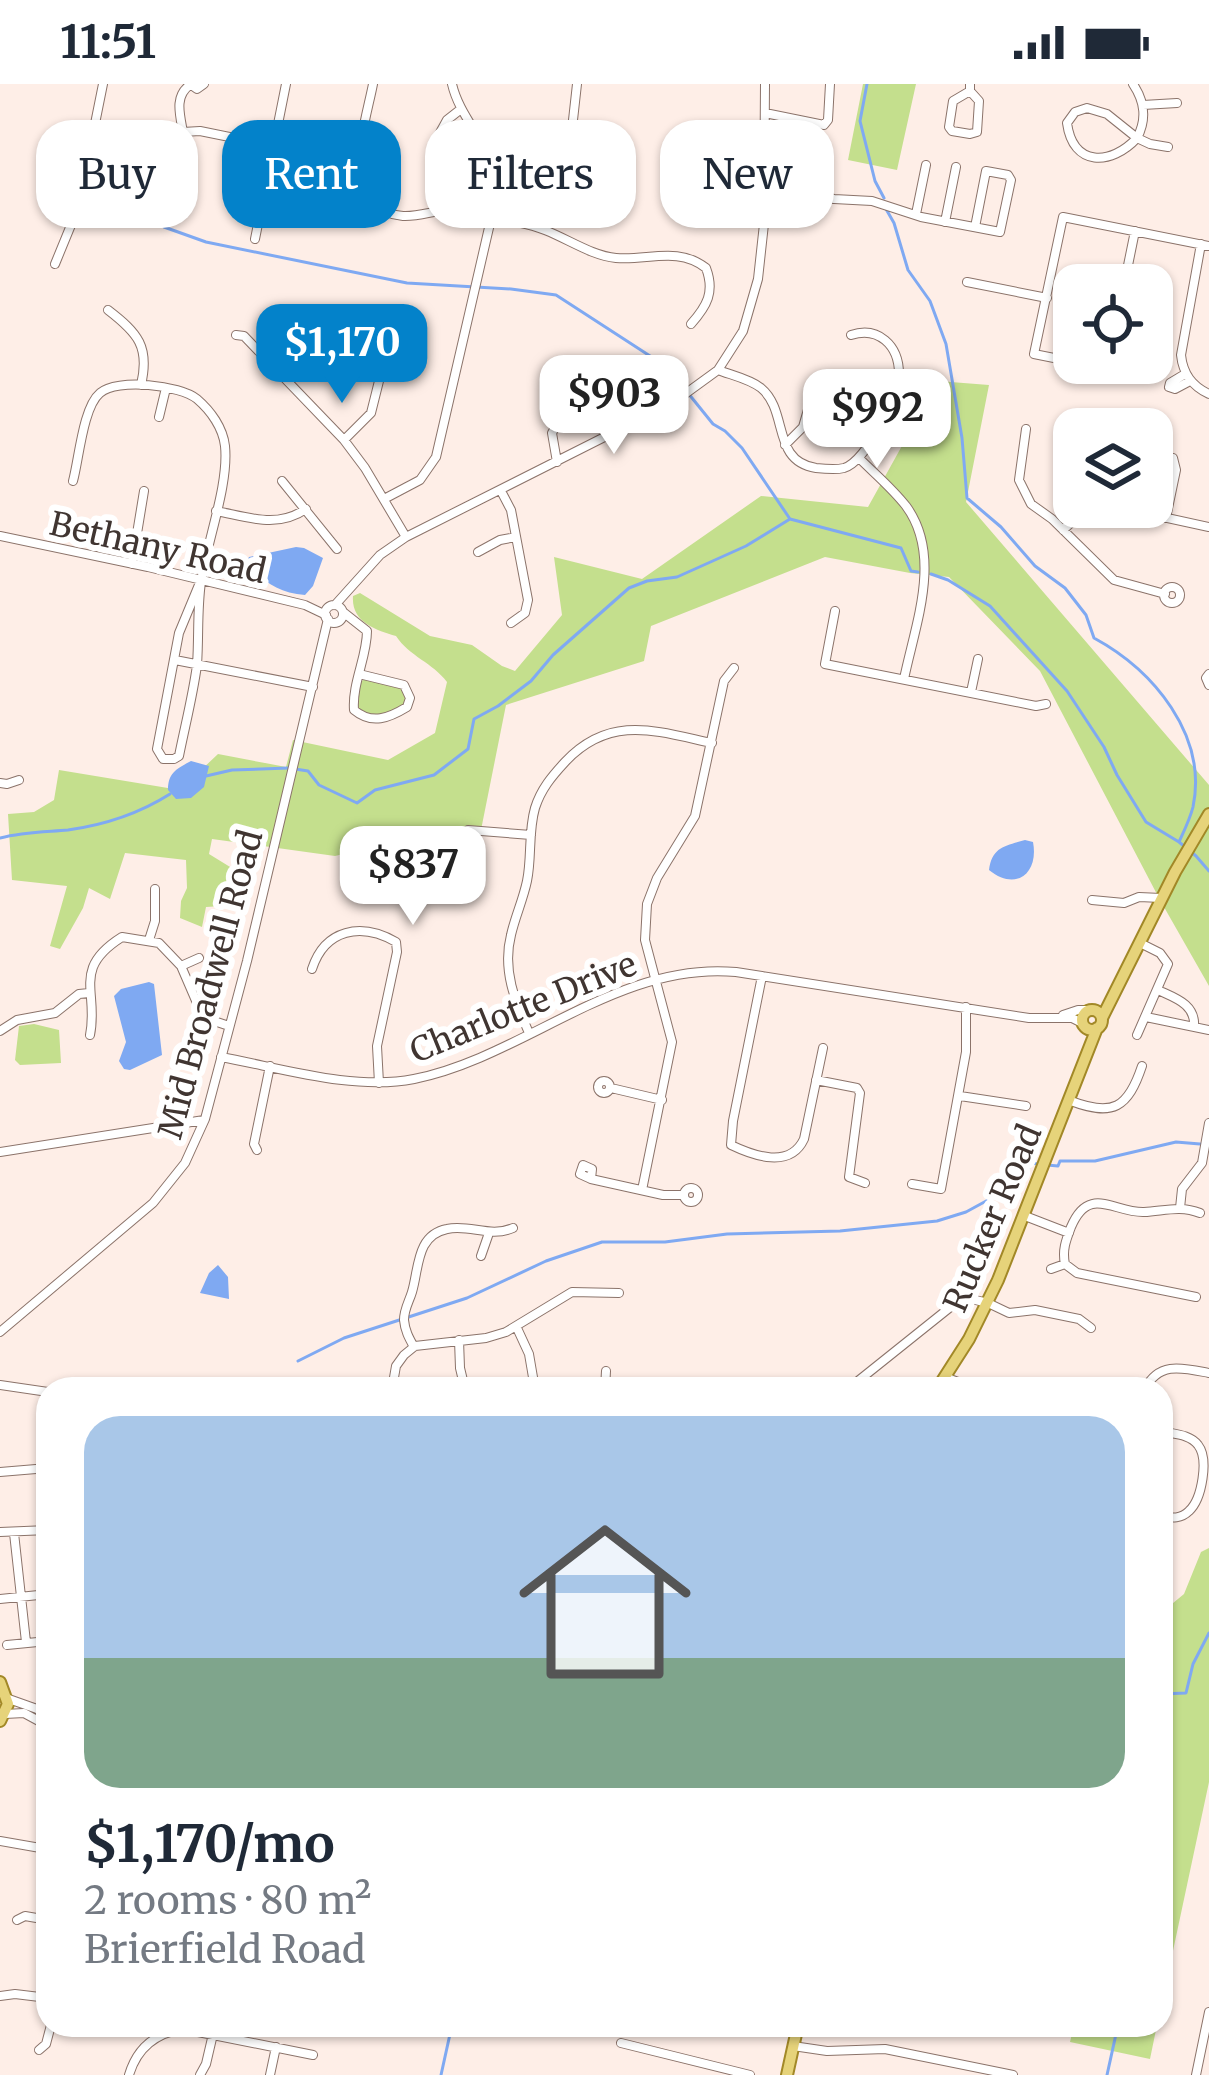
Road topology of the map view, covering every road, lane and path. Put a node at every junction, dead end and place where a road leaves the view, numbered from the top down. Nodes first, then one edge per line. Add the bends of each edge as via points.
1 (103, 84) edge
2 (204, 84) edge
3 (286, 84) edge
4 (373, 84) edge
5 (452, 84) edge
6 (577, 84) edge
7 (765, 84) edge
8 (830, 84) edge
9 (1133, 84) edge
10 (188, 86) edge
11 (970, 87) edge
12 (1177, 103) dead end
13 (1143, 105) junction
14 (461, 109) junction
15 (766, 113) junction
16 (96, 120) edge
17 (181, 120) edge
18 (279, 120) edge
19 (366, 120) edge
20 (447, 120) edge
21 (468, 120) edge
22 (573, 120) edge
23 (766, 120) edge
24 (1137, 138) junction
25 (1168, 147) dead end
26 (926, 165) dead end
27 (956, 166) dead end
28 (834, 199) edge
29 (916, 214) junction
30 (945, 222) junction
31 (975, 227) junction
32 (70, 228) edge
33 (257, 228) edge
34 (489, 228) edge
35 (545, 228) edge
36 (763, 228) edge
37 (1135, 231) junction
38 (255, 238) dead end
39 (1205, 245) edge
40 (55, 264) dead end
41 (1128, 264) edge
42 (967, 282) dead end
43 (1047, 298) junction
44 (108, 310) dead end
45 (691, 324) dead end
46 (236, 334) dead end
47 (851, 335) dead end
48 (321, 338) dead end
49 (386, 353) dead end
50 (1053, 358) edge
51 (718, 370) junction
52 (279, 372) junction
53 (141, 385) junction
54 (166, 388) junction
55 (578, 389) dead end
56 (1209, 394) edge
57 (812, 396) dead end
58 (159, 417) dead end
59 (1026, 429) dead end
60 (344, 440) junction
61 (784, 445) junction
62 (860, 458) junction
63 (1173, 458) dead end
64 (557, 462) junction
65 (73, 481) dead end
66 (282, 481) dead end
67 (1173, 484) edge
68 (501, 490) junction
69 (144, 491) dead end
70 (384, 499) junction
71 (306, 509) junction
72 (216, 511) junction
73 (1173, 519) edge
74 (1209, 527) edge
75 (1063, 530) joint
76 (0, 536) edge
77 (406, 537) junction
78 (516, 537) junction
79 (337, 549) dead end
80 (478, 552) dead end
81 (132, 564) junction
82 (201, 580) junction
83 (1165, 594) dead end
84 (836, 611) dead end
85 (337, 614) junction
86 (512, 622) dead end
87 (977, 659) dead end
88 (175, 660) junction
89 (197, 664) junction
90 (734, 668) dead end
91 (359, 674) junction
92 (1209, 674) edge
93 (904, 680) junction
94 (1209, 685) edge
95 (313, 686) junction
96 (971, 692) junction
97 (1046, 704) dead end
98 (712, 743) junction
99 (19, 780) dead end
100 (0, 783) edge
101 (1209, 814) edge
102 (531, 835) junction
103 (413, 869) dead end
104 (155, 889) dead end
105 (1162, 898) junction
106 (1092, 900) dead end
107 (149, 940) junction
108 (1140, 943) junction
109 (199, 958) dead end
110 (181, 966) junction
111 (313, 969) dead end
112 (762, 976) junction
113 (655, 978) junction
114 (1158, 990) junction
115 (89, 993) junction
116 (966, 1007) junction
117 (1095, 1017) junction
118 (1146, 1017) junction
119 (1057, 1018) junction
120 (1083, 1024) junction
121 (229, 1026) junction
122 (1194, 1027) junction
123 (1209, 1030) edge
124 (0, 1031) edge
125 (529, 1033) junction
126 (90, 1035) dead end
127 (1137, 1035) dead end
128 (823, 1048) dead end
129 (221, 1057) junction
130 (1085, 1062) junction
131 (270, 1066) junction
132 (1142, 1066) dead end
133 (816, 1080) junction
134 (379, 1083) junction
135 (611, 1088) dead end
136 (959, 1096) junction
137 (662, 1100) junction
138 (1071, 1101) junction
139 (1026, 1106) dead end
140 (205, 1120) junction
141 (1209, 1123) edge
142 (256, 1150) dead end
143 (0, 1152) edge
144 (590, 1179) dead end
145 (865, 1183) dead end
146 (912, 1184) dead end
147 (642, 1190) junction
148 (684, 1195) dead end
149 (1180, 1208) junction
150 (1200, 1213) dead end
151 (1025, 1216) junction
152 (514, 1228) dead end
153 (489, 1233) junction
154 (1069, 1233) junction
155 (481, 1256) dead end
156 (1065, 1264) junction
157 (1051, 1269) dead end
158 (619, 1293) dead end
159 (1196, 1297) dead end
160 (988, 1304) junction
161 (517, 1328) junction
162 (1091, 1328) dead end
163 (0, 1332) edge
164 (459, 1340) junction
165 (414, 1347) junction
166 (606, 1371) dead end
167 (1209, 1373) edge
168 (394, 1377) edge
169 (462, 1377) edge
170 (533, 1377) edge
171 (606, 1377) edge
172 (863, 1377) edge
173 (945, 1377) edge
174 (1152, 1377) edge
175 (0, 1385) edge
176 (36, 1390) edge
177 (1173, 1434) edge
178 (36, 1469) edge
179 (0, 1472) edge
180 (1173, 1516) edge
181 (36, 1531) edge
182 (0, 1532) edge
183 (14, 1533) junction
184 (36, 1595) edge
185 (21, 1597) junction
186 (0, 1599) edge
187 (26, 1642) junction
188 (36, 1642) edge
189 (7, 1645) dead end
190 (0, 1682) edge
191 (4, 1696) edge
192 (36, 1709) edge
193 (2, 1717) edge
194 (36, 1720) edge
195 (0, 1841) edge
196 (36, 1847) edge
197 (36, 1918) edge
198 (17, 1920) dead end
199 (0, 1996) edge
200 (36, 1997) edge
201 (1209, 2012) edge
202 (48, 2037) edge
203 (157, 2037) edge
204 (212, 2037) edge
205 (228, 2037) edge
206 (796, 2037) edge
207 (621, 2043) dead end
208 (794, 2046) junction
209 (276, 2047) junction
210 (39, 2050) dead end
211 (313, 2054) dead end
212 (955, 2070) edge
213 (129, 2075) edge
214 (200, 2075) edge
215 (270, 2075) edge
216 (750, 2075) edge
217 (787, 2075) edge
218 (1013, 2075) edge
219 (1196, 2075) edge

1 - 16 street
2 - 10 street
3 - 18 street
4 - 19 street
5 - 14 street
6 - 22 street
7 - 15 street, Mid Broadwell Road
8 - 15 street via 824,125
9 - 13 street
10 - 17 street
11 - 11 street via 980,101 977,132 970,134 949,127 953,101
12 - 13 street
13 - 24 street
14 - 20 street
14 - 21 street
15 - 23 street, Mid Broadwell Road
24 - 24 street via 1118,154 1092,158 1066,123 1075,112 1094,110
24 - 25 street
26 - 29 street
27 - 30 street
28 - 29 street
29 - 30 street
30 - 31 street
31 - 31 street via 986,171 1008,175 1000,232
32 - 40 street
33 - 38 street
34 - 70 street via 436,457 420,480
35 - 45 street via 608,257 675,255 701,263 711,290
36 - 51 street, Mid Broadwell Road via 751,312
37 - 39 street
37 - 41 street
37 - 43 street via 1063,217
39 - 56 street via 1181,350 1188,377
42 - 43 street
43 - 50 street via 1034,354
44 - 53 street via 139,340
46 - 52 street
47 - 62 street via 881,336 899,370
48 - 52 street
49 - 60 street via 371,412
51 - 61 street via 761,388
51 - 64 street, Mid Broadwell Road
52 - 60 street
53 - 54 street
53 - 65 street via 96,397
54 - 58 street
54 - 72 street via 196,399 221,429
55 - 64 street via 552,433
57 - 61 street via 802,427
59 - 75 street via 1022,489
60 - 70 street
61 - 62 street via 809,467 844,468
62 - 93 street via 905,505 923,548
63 - 67 street
64 - 68 street, Mid Broadwell Road
66 - 71 street
68 - 77 street, Mid Broadwell Road
68 - 78 street
69 - 81 street
70 - 77 street
71 - 72 street via 274,522
71 - 79 street
72 - 82 street
73 - 74 street
75 - 83 street via 1114,580
76 - 81 street, Bethany Road
77 - 85 street, Mid Broadwell Road via 380,555
78 - 80 street
78 - 86 street via 528,607
81 - 82 street, Bethany Road
82 - 85 street, Bethany Road
82 - 88 street
82 - 89 street
84 - 93 street via 825,664
85 - 91 street via 367,631
85 - 95 street, Mid Broadwell Road
87 - 96 street
88 - 89 street
88 - 89 street via 157,749 163,759 179,755
89 - 95 street
90 - 98 street
91 - 91 street via 358,713 380,719 407,707 404,686
92 - 94 street
93 - 96 street
95 - 121 street, Mid Broadwell Road
96 - 97 street
98 - 102 street via 639,729 595,739 546,785
98 - 113 street via 695,816 647,904
99 - 100 street
101 - 105 main road, Rucker Road
102 - 103 street via 468,830
102 - 125 street via 508,960
104 - 107 street
105 - 106 street
105 - 108 main road, Rucker Road
107 - 110 street
107 - 115 street via 122,937 106,947
108 - 114 street via 1166,957
108 - 117 main road, Rucker Road
109 - 110 street
110 - 121 street via 200,1010
111 - 134 street via 339,934 396,942 377,1046
112 - 113 street, Charlotte Drive via 717,970
112 - 116 street, Charlotte Drive
112 - 133 street via 731,1145 772,1158 793,1155
113 - 125 street, Charlotte Drive
113 - 137 street via 672,1042
114 - 118 street
114 - 122 street via 1191,1009
115 - 124 street
115 - 126 street
116 - 119 street, Charlotte Drive
116 - 136 street
117 - 119 street, Charlotte Drive via 1078,1010
117 - 120 main road via 1083,1016
117 - 130 main road, Rucker Road
118 - 122 street
118 - 127 street
119 - 120 street, Charlotte Drive
120 - 130 main road, Rucker Road
121 - 129 street, Mid Broadwell Road
122 - 123 street
125 - 134 street, Charlotte Drive via 438,1073
128 - 133 street
129 - 131 street, Charlotte Drive
129 - 140 street, Mid Broadwell Road
130 - 138 main road, Rucker Road
131 - 134 street, Charlotte Drive
131 - 142 street
132 - 138 street via 1120,1105 1097,1111
133 - 145 street via 860,1093 849,1177
135 - 137 street
136 - 139 street
136 - 146 street via 941,1189
137 - 147 street
138 - 151 main road, Rucker Road
140 - 143 street
140 - 163 street, Mid Broadwell Road via 153,1203
141 - 149 street via 1202,1163 1182,1189
144 - 147 street
147 - 148 street
149 - 150 street
149 - 154 street via 1139,1212 1096,1203
151 - 154 street
151 - 160 main road, Rucker Road
152 - 153 street
153 - 155 street
153 - 165 street via 448,1228 426,1243 405,1310
154 - 156 street
156 - 157 street
156 - 159 street via 1076,1273
158 - 161 street via 572,1292
160 - 162 street via 1079,1319
160 - 172 street via 963,1297
160 - 173 main road, Rucker Road
161 - 164 street
161 - 170 street
164 - 165 street
164 - 169 street
165 - 168 street
166 - 171 street
167 - 174 street via 1169,1368
175 - 176 street
177 - 180 street via 1192,1439 1204,1463 1192,1508
178 - 179 street
181 - 183 street
182 - 183 street
183 - 185 street
184 - 185 street
185 - 186 street
185 - 187 street
187 - 188 street
187 - 189 street
190 - 191 main road
191 - 192 street
191 - 193 main road
193 - 194 street
195 - 196 street
197 - 198 street
199 - 200 street
201 - 219 street
202 - 210 street
203 - 213 street
204 - 214 street
205 - 209 street
206 - 208 main road
207 - 216 street
208 - 212 street via 885,2049
208 - 217 main road
209 - 211 street
209 - 215 street
212 - 218 street

